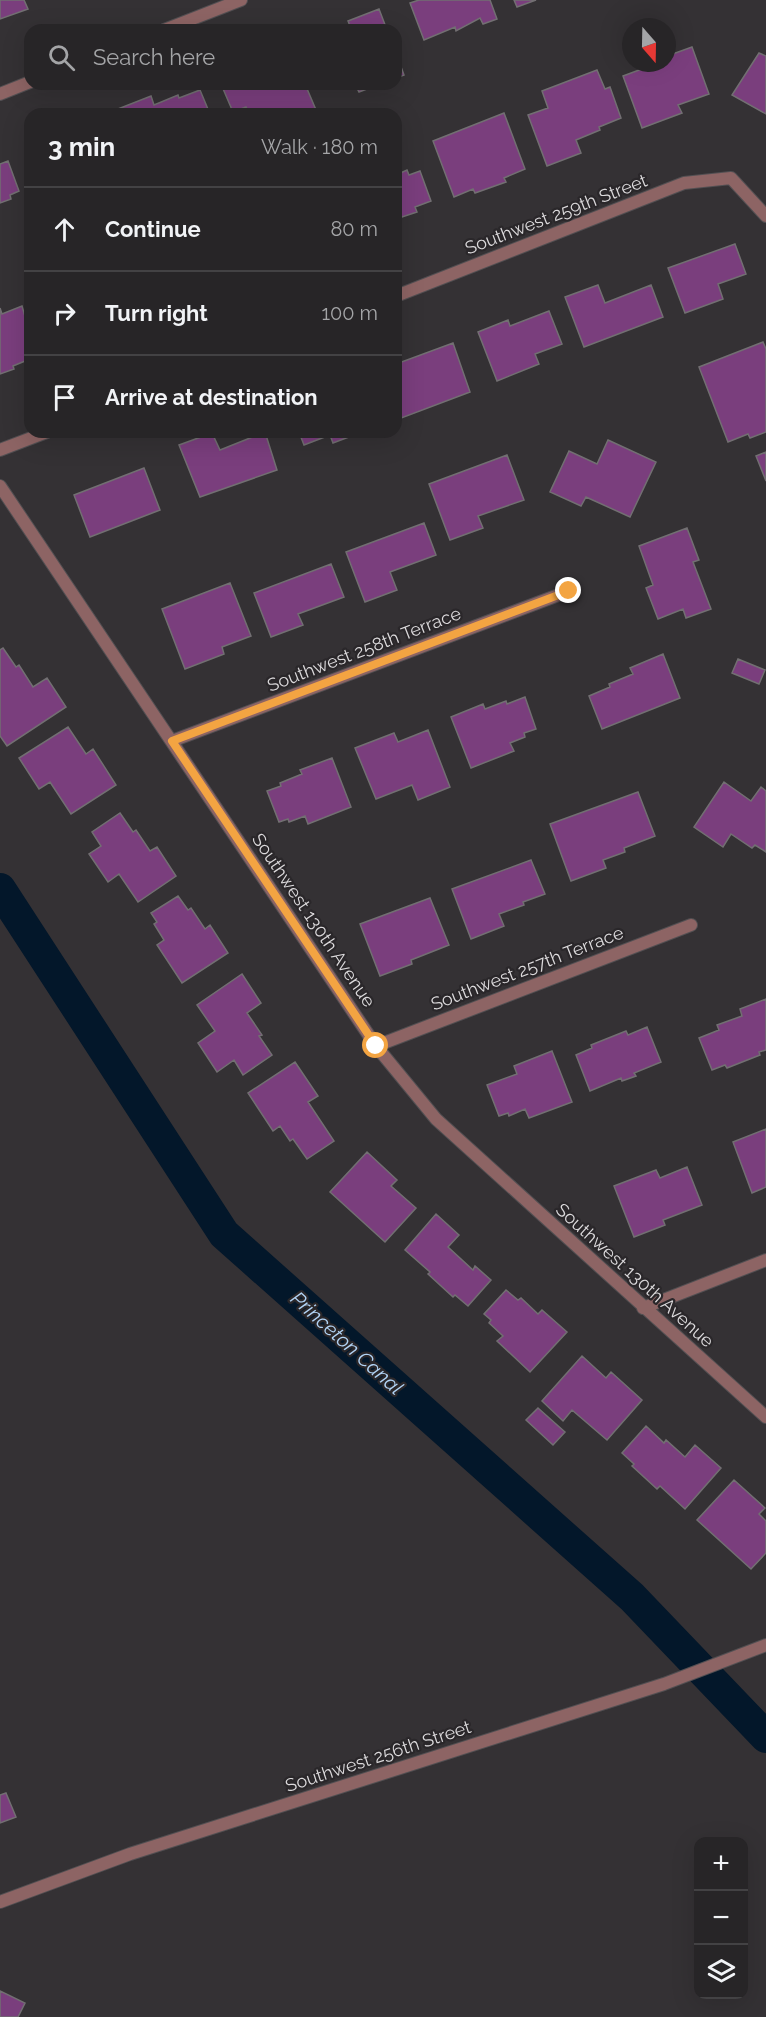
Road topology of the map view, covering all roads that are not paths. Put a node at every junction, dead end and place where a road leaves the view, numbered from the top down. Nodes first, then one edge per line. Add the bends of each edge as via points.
1 (241, 0) edge
2 (179, 24) edge
3 (24, 84) edge
4 (0, 94) edge
5 (766, 216) edge
6 (402, 294) edge
7 (31, 438) edge
8 (0, 450) edge
9 (0, 486) edge
10 (569, 591) dead end
11 (172, 741) junction
12 (691, 925) dead end
13 (376, 1046) junction
14 (766, 1260) edge
15 (643, 1308) junction
16 (766, 1417) edge
17 (765, 1645) edge
18 (0, 1902) edge

1 - 2 street
3 - 4 street
5 - 6 street, Southwest 259th Street via 731,178 684,183
7 - 8 street
9 - 11 street, Southwest 130th Avenue
10 - 11 street, Southwest 258th Terrace
11 - 13 street, Southwest 130th Avenue
12 - 13 street, Southwest 257th Terrace
13 - 15 street, Southwest 130th Avenue via 436,1119
14 - 15 street
15 - 16 street, Southwest 130th Avenue
17 - 18 street, Southwest 256th Street via 664,1684 130,1854

